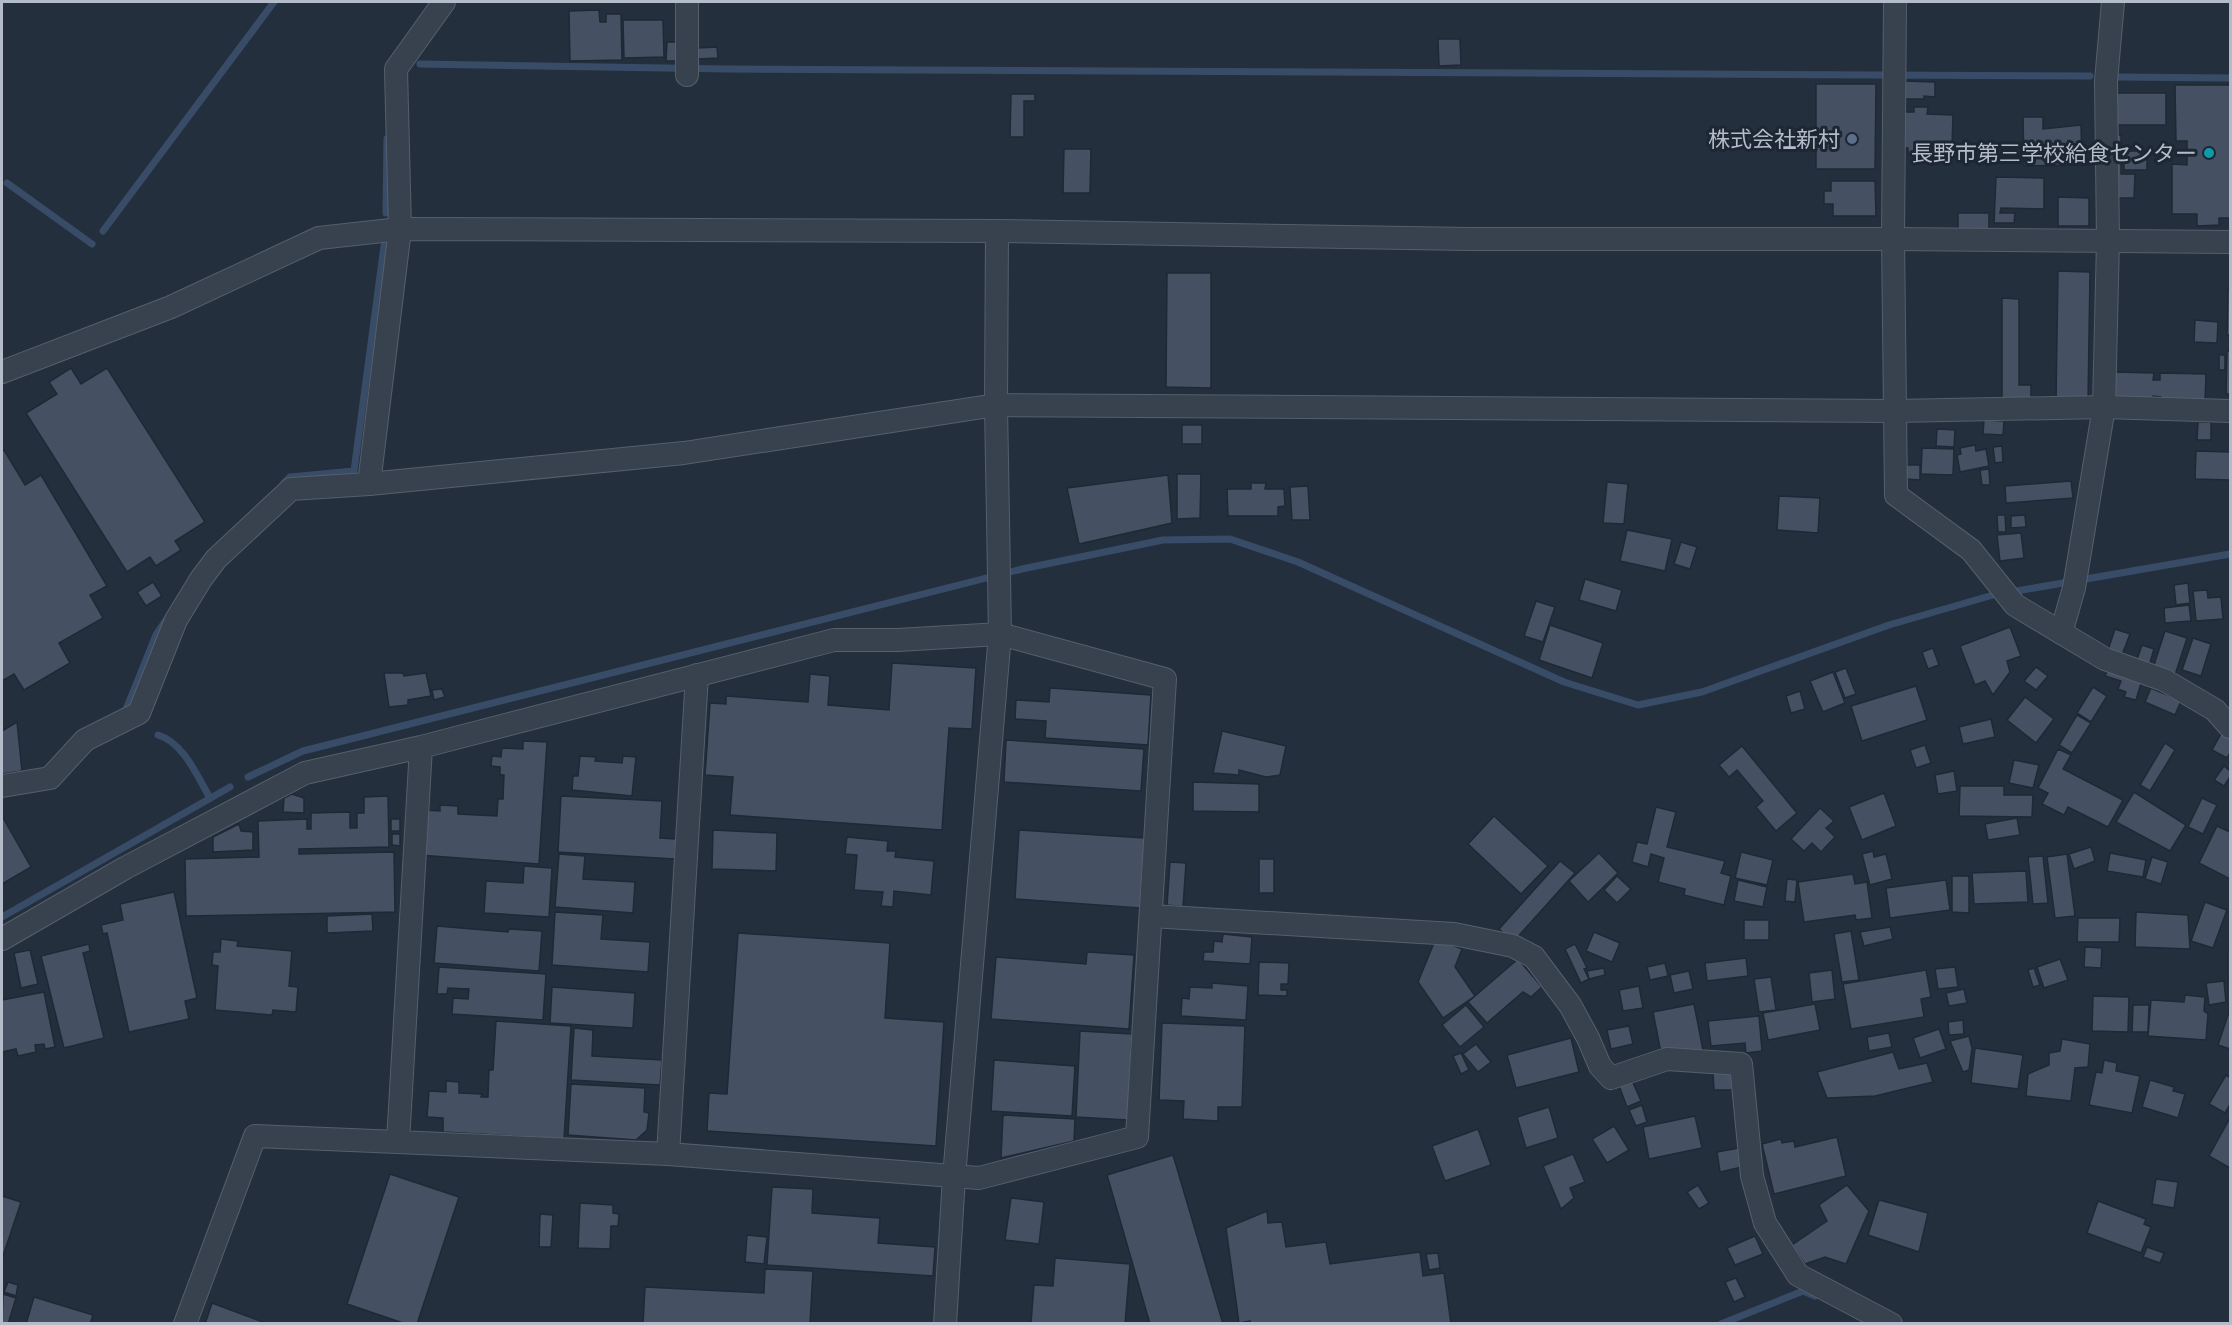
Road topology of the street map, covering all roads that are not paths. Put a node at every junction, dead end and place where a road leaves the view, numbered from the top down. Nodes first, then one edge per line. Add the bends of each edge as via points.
1 (444, 2) edge
2 (687, 2) edge
3 (1895, 2) edge
4 (2114, 2) edge
5 (687, 69) dead end
6 (400, 229) junction
7 (997, 231) junction
8 (1893, 239) junction
9 (2108, 241) junction
10 (2230, 242) edge
11 (2, 372) edge
12 (996, 405) junction
13 (2104, 407) junction
14 (1896, 411) junction
15 (2230, 411) edge
16 (369, 484) junction
17 (2061, 633) junction
18 (999, 634) junction
19 (696, 675) junction
20 (2230, 727) edge
21 (421, 747) junction
22 (2, 786) edge
23 (1151, 916) junction
24 (2, 939) edge
25 (398, 1142) junction
26 (668, 1154) junction
27 (954, 1177) junction
28 (185, 1323) edge
29 (945, 1323) edge
30 (1891, 1323) edge

1 - 6 street via 396,69
2 - 5 street
3 - 8 street
4 - 9 street via 2106,81
6 - 7 street
6 - 11 street via 319,238 171,307
6 - 16 street
7 - 8 street via 1469,239
7 - 12 street
8 - 9 street
8 - 14 street
9 - 10 street
9 - 13 street
12 - 14 street
12 - 16 street via 684,453
12 - 18 street
13 - 14 street
13 - 15 street
13 - 17 street via 2076,579
14 - 17 street via 1896,495 1971,550 2015,605
16 - 22 street via 291,489 201,579 176,620 139,713 85,740 50,778
17 - 20 street via 2105,659 2164,680 2215,710
18 - 19 street via 834,640
18 - 23 street via 1166,679
18 - 27 street
19 - 21 street
19 - 26 street
21 - 24 street via 305,773 125,868
21 - 25 street
23 - 27 street via 1137,1137 979,1178
23 - 30 street via 1454,934 1513,946 1534,957 1570,1005 1600,1066 1611,1078 1666,1059 1741,1064 1752,1176 1765,1223 1798,1275
25 - 26 street
25 - 28 street via 255,1136
26 - 27 street
27 - 29 street

